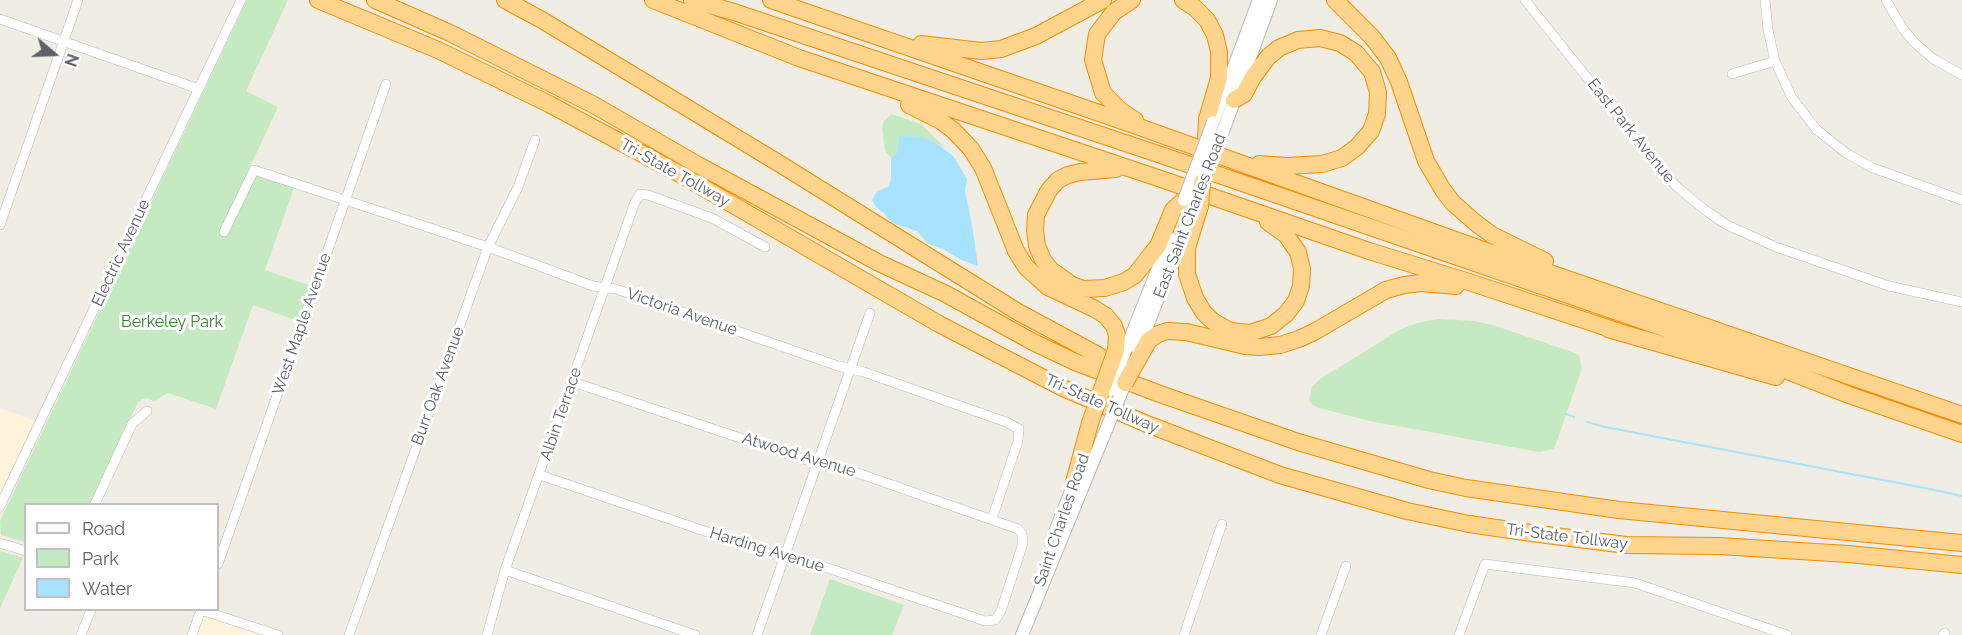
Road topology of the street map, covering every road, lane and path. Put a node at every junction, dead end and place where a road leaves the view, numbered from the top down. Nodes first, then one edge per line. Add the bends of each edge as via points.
1 (78, 0) edge
2 (241, 0) edge
3 (318, 0) edge
4 (375, 0) edge
5 (505, 0) edge
6 (653, 0) edge
7 (692, 0) edge
8 (771, 0) edge
9 (1103, 0) edge
10 (1132, 0) edge
11 (1183, 0) edge
12 (1259, 0) edge
13 (1271, 0) edge
14 (1335, 0) edge
15 (1525, 0) edge
16 (1765, 0) edge
17 (1886, 0) edge
18 (0, 19) edge
19 (849, 27) junction
20 (64, 41) junction
21 (799, 58) junction
22 (1775, 61) junction
23 (1732, 74) dead end
24 (1962, 75) edge
25 (386, 84) dead end
26 (199, 89) junction
27 (1234, 100) junction
28 (1215, 122) junction
29 (1159, 134) junction
30 (535, 140) dead end
31 (1206, 142) joint
32 (1244, 164) junction
33 (1129, 169) junction
34 (1202, 182) joint
35 (1962, 200) edge
36 (345, 201) junction
37 (1193, 203) junction
38 (1233, 204) junction
39 (0, 225) edge
40 (224, 232) dead end
41 (488, 247) junction
42 (765, 247) dead end
43 (605, 289) junction
44 (1962, 302) edge
45 (1642, 304) junction
46 (870, 313) dead end
47 (1617, 331) junction
48 (1128, 356) junction
49 (851, 369) junction
50 (573, 382) junction
51 (1125, 383) joint
52 (1160, 394) junction
53 (1849, 395) junction
54 (147, 411) dead end
55 (1962, 415) edge
56 (1097, 426) junction
57 (1962, 434) edge
58 (818, 462) junction
59 (540, 475) junction
60 (1074, 482) joint
61 (95, 503) edge
62 (0, 506) edge
63 (992, 519) junction
64 (1222, 524) dead end
65 (0, 543) edge
66 (1962, 543) edge
67 (24, 549) edge
68 (784, 557) junction
69 (219, 561) edge
70 (1962, 565) edge
71 (1346, 566) dead end
72 (505, 570) junction
73 (90, 611) edge
74 (201, 611) edge
75 (204, 611) edge
76 (1030, 614) junction
77 (995, 620) joint
78 (81, 635) edge
79 (192, 635) edge
80 (278, 635) edge
81 (349, 635) edge
82 (487, 635) edge
83 (695, 635) edge
84 (758, 635) edge
85 (1022, 635) edge
86 (1184, 635) edge
87 (1321, 635) edge
88 (1460, 635) edge
89 (1787, 635) edge

1 - 20 street
2 - 26 street, Electric Avenue
3 - 70 highway, Tri-State Tollway via 438,50 549,104 678,173 939,324 1044,378 1147,424 1280,475 1407,511 1531,533 1626,545 1848,554
4 - 52 highway, Tri-State Tollway via 594,105 879,263 1033,342
5 - 52 highway
6 - 21 highway
7 - 53 highway via 1149,151
8 - 19 highway
9 - 19 highway via 1036,36 981,51 933,46
10 - 29 highway via 1114,12 1097,34 1093,60 1103,93 1121,111
11 - 28 highway via 1207,20 1220,52
12 - 28 main road, East Saint Charles Road
13 - 27 main road, East Saint Charles Road
14 - 45 highway via 1388,58 1426,161 1458,208 1515,247
15 - 44 street, East Park Avenue via 1661,170 1705,210 1727,225 1776,247 1889,286
16 - 22 street
17 - 24 street via 1915,43
18 - 20 street
19 - 29 highway
20 - 26 street
20 - 39 street
21 - 33 highway
21 - 48 highway via 814,70 928,113 954,131 983,168 1026,267 1048,287 1106,316
22 - 23 street
22 - 35 street via 1802,113 1835,145 1874,168
25 - 36 street, West Maple Avenue
26 - 62 street, Electric Avenue
27 - 28 main road, East Saint Charles Road
27 - 32 highway via 1244,94 1260,65 1272,53 1292,42 1313,38 1332,40 1356,53 1372,72 1378,92 1371,131 1342,158 1305,166
28 - 31 highway, bridge
28 - 34 main road, East Saint Charles Road, bridge
29 - 32 highway
30 - 41 street, Burr Oak Avenue via 518,187
31 - 37 main road, East Saint Charles Road, bridge
32 - 45 highway
33 - 37 highway via 1068,175 1048,190 1036,215 1037,246 1051,270 1064,281 1094,290 1130,279 1152,256 1173,210
33 - 38 highway
34 - 37 highway, bridge
36 - 40 street, Victoria Avenue via 254,170
36 - 41 street, Victoria Avenue
36 - 69 street, West Maple Avenue
37 - 38 highway via 1187,274 1195,298 1214,322 1250,333 1271,326 1287,314 1301,286 1302,269 1298,252 1286,235
37 - 48 main road, East Saint Charles Road
38 - 47 highway
41 - 43 street, Victoria Avenue
41 - 81 street, Burr Oak Avenue
42 - 43 street, Albin Terrace via 712,218 640,194
43 - 49 street, Victoria Avenue via 616,289
43 - 50 street, Albin Terrace
45 - 55 highway
46 - 49 street
47 - 48 highway via 1472,289 1421,283 1386,290 1314,332 1280,345 1259,347 1167,331
47 - 53 highway
48 - 51 highway, bridge
48 - 56 highway, bridge
49 - 58 street
49 - 63 street, Victoria Avenue via 1018,429 1018,441
50 - 58 street, Atwood Avenue
50 - 59 street, Albin Terrace
51 - 56 main road, bridge
52 - 66 highway, Tri-State Tollway via 1298,442 1466,488 1619,510
53 - 57 highway
54 - 61 street via 132,424
56 - 60 highway
56 - 76 main road, Saint Charles Road
58 - 63 street, Atwood Avenue
58 - 68 street
59 - 68 street, Harding Avenue
59 - 72 street, Albin Terrace
60 - 76 main road, Saint Charles Road
63 - 77 street, Atwood Avenue via 1018,529 1023,543
64 - 86 street
65 - 67 street
68 - 77 street, Harding Avenue via 798,558 985,621
68 - 84 street
71 - 87 street
72 - 82 street, Albin Terrace
72 - 83 street
73 - 78 street
74 - 79 street
75 - 80 street
76 - 85 main road, Saint Charles Road
88 - 89 street via 1485,564 1635,583

